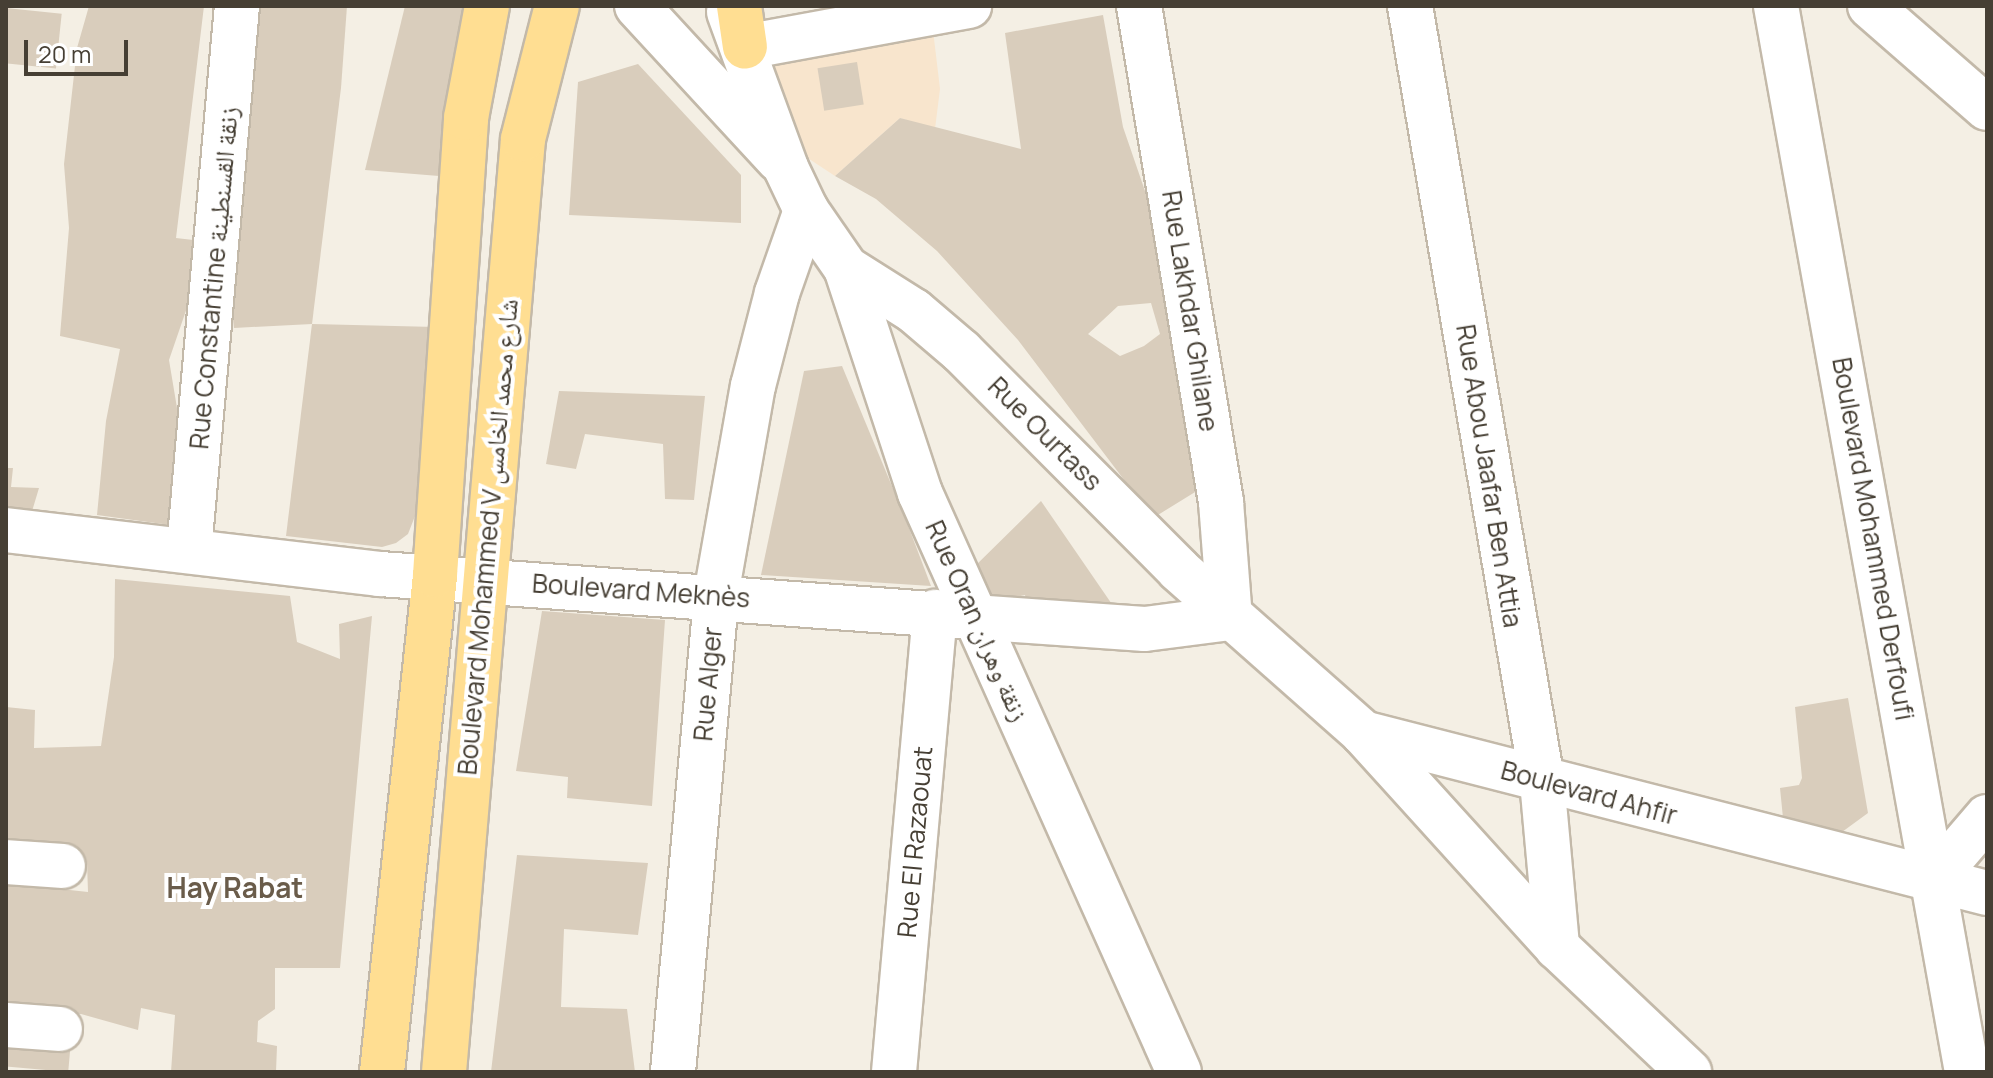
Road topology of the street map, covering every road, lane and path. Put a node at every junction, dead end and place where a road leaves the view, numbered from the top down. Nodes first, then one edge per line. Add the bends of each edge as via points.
1 (237, 6) edge
2 (487, 6) edge
3 (637, 6) edge
4 (726, 6) edge
5 (969, 6) edge
6 (1139, 6) edge
7 (1410, 6) edge
8 (1776, 6) edge
9 (1870, 6) edge
10 (565, 12) edge
11 (742, 27) edge
12 (1987, 108) edge
13 (786, 168) junction
14 (806, 210) junction
15 (846, 268) junction
16 (6, 530) edge
17 (189, 550) junction
18 (435, 575) junction
19 (488, 580) junction
20 (716, 595) junction
21 (954, 615) junction
22 (1230, 618) junction
23 (1363, 733) junction
24 (1542, 781) junction
25 (1987, 817) edge
26 (6, 862) edge
27 (63, 866) dead end
28 (1933, 880) junction
29 (1987, 893) edge
30 (1557, 947) junction
31 (6, 1025) edge
32 (60, 1029) dead end
33 (382, 1072) edge
34 (444, 1072) edge
35 (673, 1072) edge
36 (894, 1072) edge
37 (1179, 1072) edge
38 (1689, 1072) edge
39 (1967, 1072) edge

1 - 17 street, Rue Constantine زنقة القسنطينة
2 - 18 main road, Boulevard Mohammed V شارع محمد الخامس via 466,118
3 - 13 street
4 - 11 street
5 - 11 street
6 - 22 street, Rue Lakhdar Ghilane via 1221,502
7 - 24 street, Rue Abou Jaafar Ben Attia
8 - 28 street, Boulevard Mohammed Derfoufi
9 - 12 street
10 - 19 main road, Boulevard Mohammed V شارع محمد الخامس via 523,139
11 - 13 street
13 - 14 street, Rue Oran زنقة وهران
14 - 15 street, Rue Oran زنقة وهران
14 - 20 street, Rue Alger via 753,386
15 - 21 street, Rue Oran زنقة وهران
15 - 22 street, Rue Ourtass via 914,311 961,351
16 - 17 street, Boulevard Meknès
17 - 18 street, Boulevard Meknès via 380,574
18 - 19 street, Boulevard Meknès
18 - 33 main road, Boulevard Mohammed V شارع محمد الخامس
19 - 20 street, Boulevard Meknès
19 - 34 main road, Boulevard Mohammed V شارع محمد الخامس
20 - 21 street, Boulevard Meknès
20 - 35 street, Rue Alger
21 - 22 street, Boulevard Meknès via 1145,629
21 - 36 street, Rue El Razaouat
21 - 37 street, Rue Oran زنقة وهران
22 - 23 street, Boulevard Ahfir
23 - 24 street, Boulevard Ahfir
23 - 30 street
24 - 28 street, Boulevard Ahfir
24 - 30 street, Rue Abou Jaafar Ben Attia
25 - 28 street
26 - 27 street
28 - 29 street, Boulevard Ahfir
28 - 39 street, Boulevard Mohammed Derfoufi
30 - 38 street
31 - 32 street

